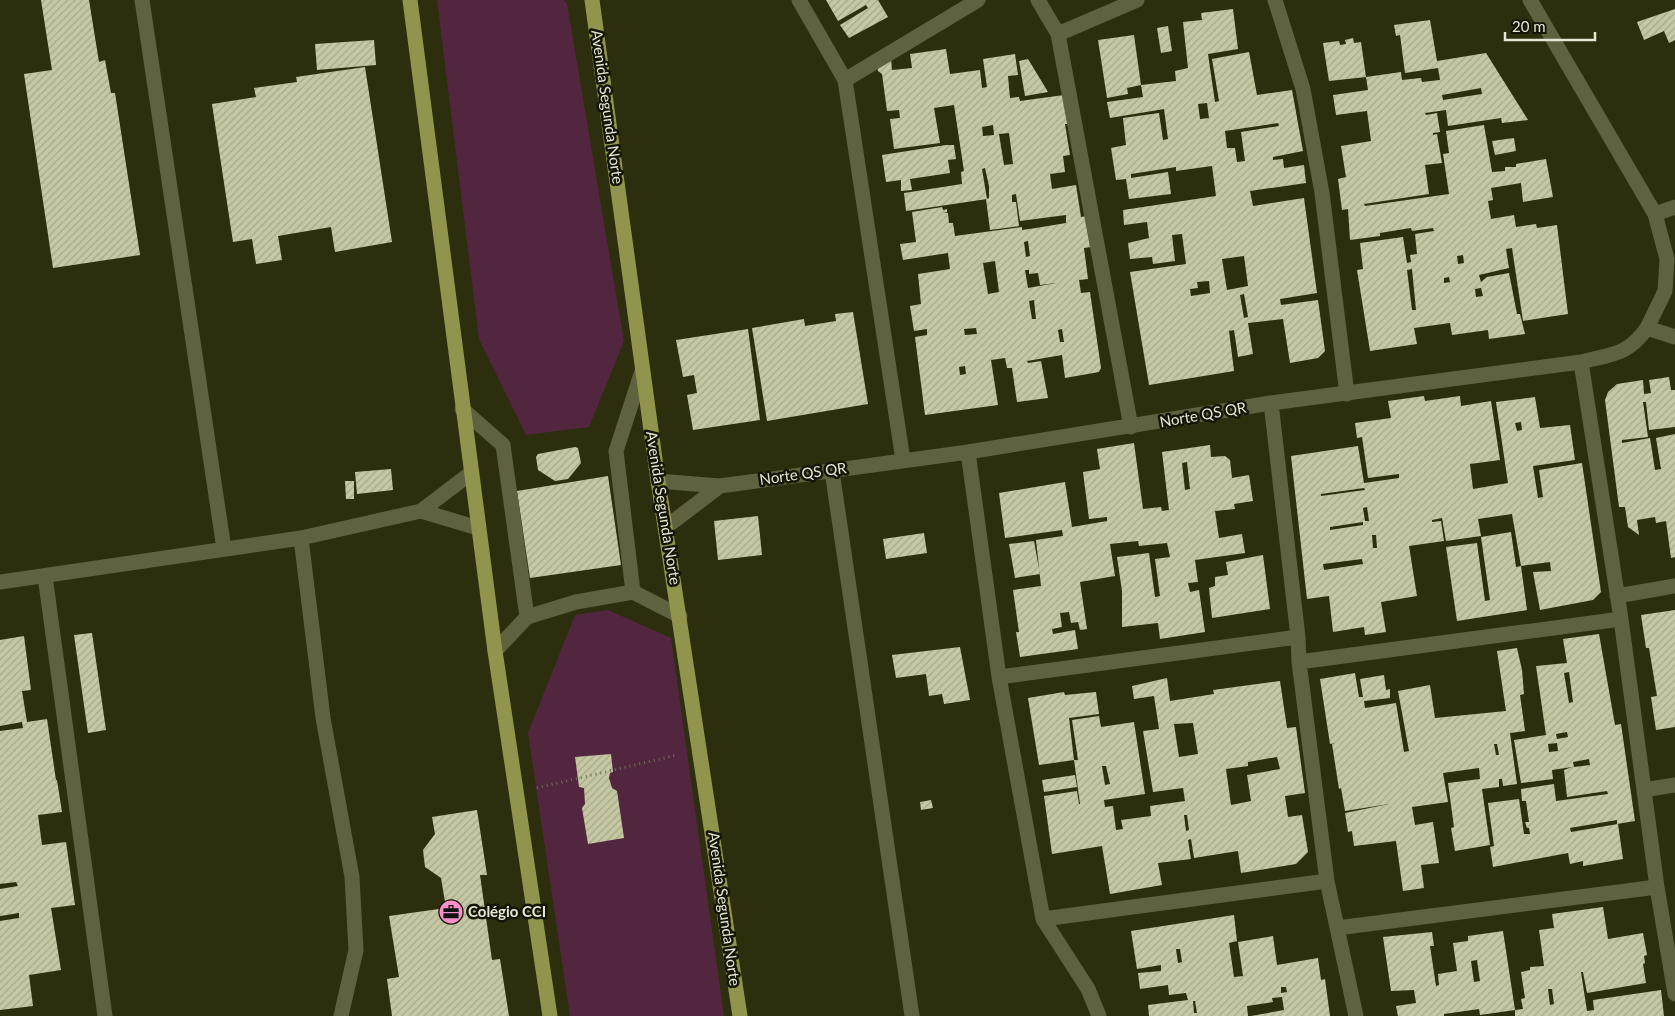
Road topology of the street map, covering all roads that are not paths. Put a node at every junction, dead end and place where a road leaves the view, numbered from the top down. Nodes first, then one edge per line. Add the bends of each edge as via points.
1 (142, 0) edge
2 (410, 0) edge
3 (592, 0) edge
4 (798, 0) edge
5 (978, 0) edge
6 (1038, 0) edge
7 (1138, 0) edge
8 (1275, 0) edge
9 (1530, 0) edge
10 (1058, 34) junction
11 (845, 80) junction
12 (1675, 207) edge
13 (1655, 214) junction
14 (1646, 328) junction
15 (1675, 337) edge
16 (1581, 362) junction
17 (642, 371) junction
18 (1347, 394) junction
19 (1271, 403) junction
20 (462, 409) junction
21 (1131, 427) junction
22 (968, 452) junction
23 (903, 460) junction
24 (832, 470) junction
25 (471, 473) junction
26 (658, 481) junction
27 (720, 486) junction
28 (421, 511) junction
29 (666, 527) junction
30 (478, 528) junction
31 (301, 538) junction
32 (224, 549) junction
33 (45, 576) junction
34 (0, 582) edge
35 (1675, 586) edge
36 (633, 592) junction
37 (1617, 596) junction
38 (680, 616) junction
39 (527, 617) junction
40 (1621, 619) junction
41 (1298, 637) junction
42 (495, 651) junction
43 (1299, 662) junction
44 (999, 677) junction
45 (1675, 785) edge
46 (1644, 790) junction
47 (1327, 881) junction
48 (1657, 887) junction
49 (1043, 919) junction
50 (1337, 928) junction
51 (1675, 994) edge
52 (105, 1016) edge
53 (342, 1016) edge
54 (550, 1016) edge
55 (740, 1016) edge
56 (912, 1016) edge
57 (1099, 1016) edge
58 (1356, 1016) edge

1 - 32 street
2 - 20 main road
3 - 17 main road, Avenida Segunda Norte
4 - 11 street
5 - 11 street
6 - 10 street
7 - 10 street
8 - 18 street via 1305,99 1322,193
9 - 13 street, Norte QS QR
10 - 21 street
11 - 23 street
12 - 13 street
13 - 14 street, Norte QS QR via 1667,259 1665,291
14 - 15 street
14 - 16 street, Norte QS QR via 1636,343 1619,352
16 - 18 street, Norte QS QR
16 - 37 street
17 - 26 main road, Avenida Segunda Norte
17 - 36 street via 616,451
18 - 19 street, Norte QS QR
19 - 21 street, Norte QS QR
19 - 41 street
20 - 25 main road
20 - 39 street via 503,445
21 - 22 street, Norte QS QR
22 - 23 street, Norte QS QR
22 - 44 street
23 - 24 street, Norte QS QR
24 - 27 street, Norte QS QR
24 - 56 street
25 - 28 street
25 - 30 main road
26 - 27 street, Norte QS QR
26 - 29 main road, Avenida Segunda Norte
27 - 29 street, Norte QS QR
28 - 30 street
28 - 31 street
29 - 38 main road, Avenida Segunda Norte
30 - 42 main road
31 - 32 street
31 - 53 street via 323,718 352,877 356,950
32 - 33 street
33 - 34 street
33 - 52 street
35 - 37 street
36 - 38 street
36 - 39 street via 576,602
37 - 40 street
38 - 55 main road, Avenida Segunda Norte
39 - 42 street
40 - 43 street
40 - 46 street
41 - 43 street
41 - 44 street
42 - 54 main road
43 - 47 street
44 - 49 street
45 - 46 street
46 - 48 street
47 - 49 street
47 - 50 street
48 - 50 street
48 - 51 street
49 - 57 street via 1088,988
50 - 58 street

